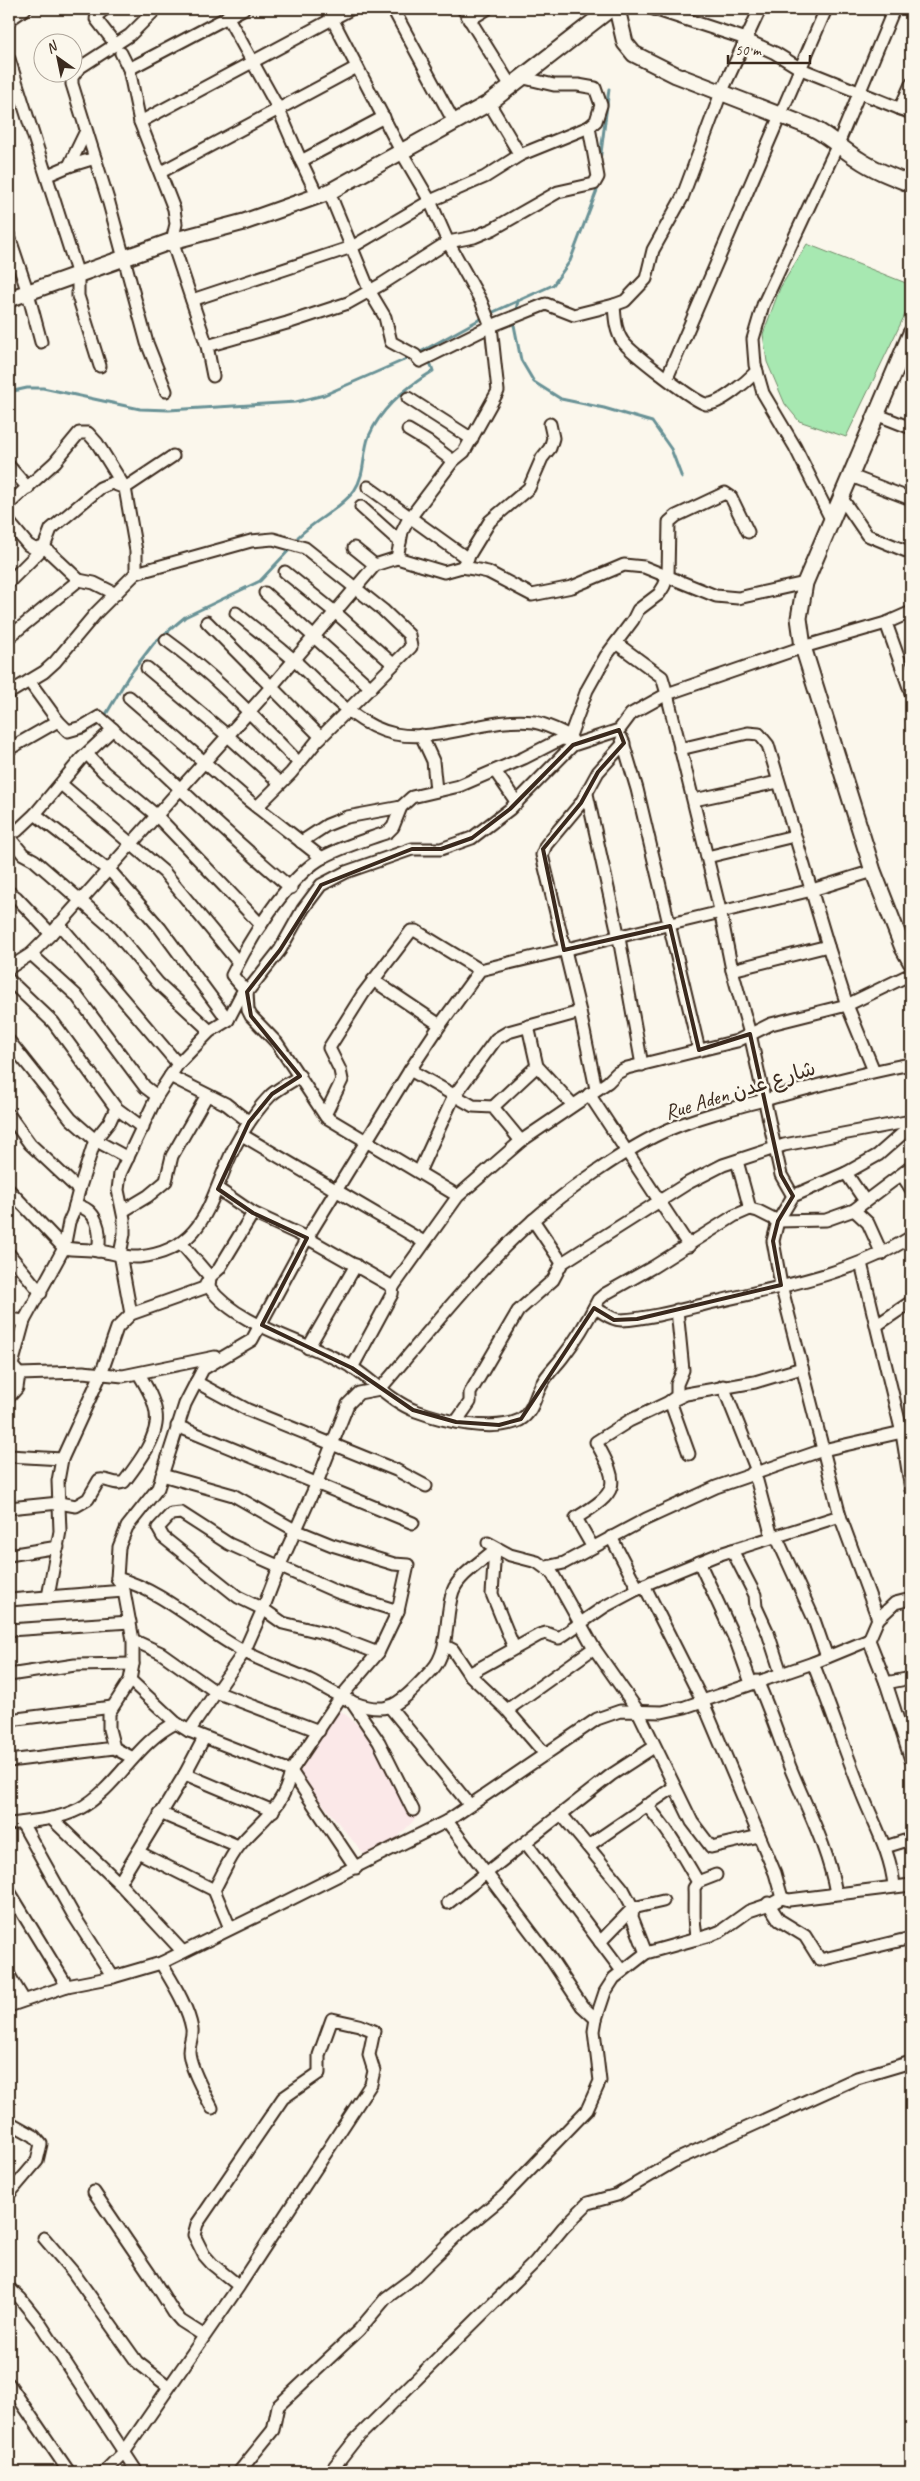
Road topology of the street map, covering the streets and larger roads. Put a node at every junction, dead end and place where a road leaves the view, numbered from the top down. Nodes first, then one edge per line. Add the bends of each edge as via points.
1 (25, 9) edge
2 (105, 9) edge
3 (156, 9) edge
4 (243, 9) edge
5 (351, 9) edge
6 (393, 9) edge
7 (463, 9) edge
8 (487, 9) edge
9 (610, 9) edge
10 (617, 9) edge
11 (654, 9) edge
12 (760, 9) edge
13 (826, 9) edge
14 (894, 9) edge
15 (330, 14) edge
16 (228, 16) junction
17 (9, 20) edge
18 (468, 20) junction
19 (746, 40) junction
20 (119, 49) junction
21 (9, 59) edge
22 (253, 62) junction
23 (82, 67) edge
24 (357, 67) junction
25 (129, 69) junction
26 (801, 69) junction
27 (524, 78) junction
28 (72, 82) edge
29 (911, 84) edge
30 (511, 86) junction
31 (861, 91) junction
32 (721, 93) junction
33 (489, 104) junction
34 (278, 108) junction
35 (906, 111) edge
36 (780, 116) junction
37 (384, 117) junction
38 (140, 122) junction
39 (454, 122) junction
40 (589, 127) junction
41 (86, 131) junction
42 (838, 144) junction
43 (402, 153) junction
44 (520, 155) junction
45 (95, 158) junction
46 (301, 161) junction
47 (69, 166) junction
48 (161, 172) junction
49 (48, 175) junction
50 (911, 184) edge
51 (324, 195) junction
52 (430, 201) junction
53 (9, 236) edge
54 (172, 241) junction
55 (448, 242) junction
56 (352, 247) junction
57 (125, 258) junction
58 (78, 274) junction
59 (28, 292) junction
60 (370, 292) junction
61 (9, 299) edge
62 (192, 300) junction
63 (614, 305) junction
64 (491, 326) junction
65 (911, 333) edge
66 (41, 342) dead end
67 (207, 346) junction
68 (100, 366) dead end
69 (757, 370) junction
70 (213, 376) dead end
71 (667, 378) junction
72 (166, 391) dead end
73 (408, 398) dead end
74 (878, 415) junction
75 (550, 424) dead end
76 (911, 428) edge
77 (408, 430) dead end
78 (472, 439) junction
79 (173, 456) dead end
80 (452, 461) junction
81 (9, 466) edge
82 (851, 476) junction
83 (368, 487) dead end
84 (28, 488) junction
85 (124, 488) junction
86 (841, 497) junction
87 (911, 499) edge
88 (9, 504) edge
89 (361, 507) dead end
90 (411, 517) junction
91 (831, 519) junction
92 (9, 522) edge
93 (748, 532) dead end
94 (400, 542) junction
95 (44, 546) junction
96 (354, 548) dead end
97 (911, 553) edge
98 (397, 558) junction
99 (465, 563) junction
100 (375, 565) junction
101 (285, 572) dead end
102 (136, 573) junction
103 (668, 576) junction
104 (79, 580) junction
105 (9, 582) edge
106 (805, 583) junction
107 (354, 589) junction
108 (265, 593) dead end
109 (116, 594) junction
110 (911, 612) edge
111 (236, 613) dead end
112 (336, 613) junction
113 (207, 622) dead end
114 (886, 623) junction
115 (9, 637) edge
116 (313, 637) junction
117 (166, 640) dead end
118 (616, 643) junction
119 (803, 647) junction
120 (294, 660) junction
121 (393, 664) junction
122 (147, 668) dead end
123 (29, 681) junction
124 (272, 686) junction
125 (370, 688) junction
126 (9, 693) edge
127 (911, 693) edge
128 (667, 694) junction
129 (129, 697) dead end
130 (347, 710) junction
131 (249, 712) junction
132 (58, 721) junction
133 (113, 729) junction
134 (619, 730) junction
135 (421, 735) junction
136 (228, 736) junction
137 (321, 737) junction
138 (572, 740) junction
139 (624, 743) junction
140 (9, 749) edge
141 (680, 749) junction
142 (88, 755) junction
143 (205, 761) junction
144 (299, 763) junction
145 (495, 770) junction
146 (778, 782) junction
147 (280, 783) junction
148 (61, 784) junction
149 (180, 789) junction
150 (436, 790) junction
151 (587, 794) junction
152 (694, 800) junction
153 (517, 803) junction
154 (257, 807) junction
155 (401, 807) junction
156 (35, 814) junction
157 (156, 815) junction
158 (9, 828) edge
159 (794, 836) junction
160 (9, 837) edge
161 (301, 842) junction
162 (131, 844) junction
163 (707, 857) junction
164 (322, 858) junction
165 (874, 871) junction
166 (108, 872) junction
167 (291, 888) junction
168 (812, 890) junction
169 (9, 892) edge
170 (81, 900) junction
171 (720, 910) junction
172 (59, 924) junction
173 (261, 925) junction
174 (670, 926) junction
175 (51, 934) junction
176 (619, 938) junction
177 (828, 946) junction
178 (564, 950) junction
179 (31, 954) junction
180 (238, 962) junction
181 (911, 962) edge
182 (9, 968) edge
183 (480, 970) junction
184 (732, 970) junction
185 (911, 974) edge
186 (9, 980) edge
187 (373, 980) junction
188 (847, 1005) junction
189 (580, 1012) junction
190 (228, 1020) junction
191 (440, 1024) junction
192 (528, 1026) junction
193 (210, 1031) junction
194 (750, 1034) junction
195 (9, 1041) edge
196 (699, 1050) junction
197 (178, 1064) junction
198 (911, 1064) edge
199 (642, 1065) junction
200 (537, 1066) junction
201 (410, 1070) junction
202 (874, 1071) junction
203 (170, 1076) junction
204 (300, 1076) junction
205 (592, 1092) junction
206 (207, 1095) junction
207 (157, 1096) junction
208 (454, 1096) junction
209 (764, 1100) junction
210 (572, 1106) junction
211 (493, 1107) junction
212 (116, 1108) junction
213 (9, 1115) edge
214 (325, 1115) junction
215 (911, 1121) edge
216 (250, 1122) junction
217 (911, 1126) edge
218 (144, 1128) junction
219 (242, 1135) junction
220 (95, 1140) junction
221 (366, 1142) junction
222 (521, 1142) junction
223 (774, 1150) junction
224 (628, 1152) junction
225 (128, 1158) junction
226 (737, 1161) junction
227 (906, 1171) edge
228 (419, 1172) junction
229 (846, 1173) junction
230 (218, 1189) junction
231 (911, 1189) edge
232 (9, 1190) edge
233 (78, 1190) junction
234 (337, 1190) junction
235 (458, 1196) junction
236 (793, 1196) junction
237 (659, 1201) junction
238 (865, 1201) junction
239 (75, 1205) junction
240 (750, 1210) junction
241 (854, 1210) junction
242 (123, 1211) junction
243 (253, 1213) junction
244 (533, 1220) junction
245 (778, 1221) junction
246 (911, 1237) edge
247 (307, 1238) junction
248 (424, 1242) junction
249 (181, 1243) junction
250 (688, 1246) junction
251 (64, 1248) junction
252 (98, 1251) junction
253 (9, 1254) edge
254 (120, 1254) junction
255 (882, 1254) junction
256 (562, 1263) junction
257 (862, 1263) junction
258 (356, 1265) junction
259 (210, 1278) junction
260 (781, 1285) junction
261 (393, 1288) junction
262 (41, 1293) junction
263 (911, 1302) edge
264 (594, 1308) junction
265 (677, 1310) junction
266 (132, 1314) junction
267 (9, 1319) edge
268 (24, 1321) junction
269 (262, 1325) junction
270 (878, 1325) junction
271 (308, 1348) junction
272 (226, 1355) junction
273 (13, 1368) edge
274 (352, 1368) junction
275 (802, 1368) junction
276 (101, 1374) junction
277 (139, 1374) junction
278 (196, 1382) junction
279 (723, 1386) junction
280 (380, 1389) junction
281 (9, 1397) edge
282 (670, 1401) junction
283 (456, 1422) junction
284 (177, 1426) junction
285 (906, 1431) edge
286 (150, 1441) junction
287 (331, 1444) junction
288 (170, 1448) junction
289 (823, 1450) junction
290 (689, 1454) dead end
291 (9, 1456) edge
292 (62, 1459) junction
293 (910, 1470) edge
294 (754, 1472) junction
295 (162, 1475) junction
296 (316, 1485) junction
297 (426, 1486) dead end
298 (911, 1490) edge
299 (59, 1503) junction
300 (9, 1508) edge
301 (840, 1516) junction
302 (413, 1523) dead end
303 (295, 1530) junction
304 (611, 1537) junction
305 (774, 1537) junction
306 (58, 1546) junction
307 (592, 1546) junction
308 (492, 1547) junction
309 (732, 1550) junction
310 (9, 1554) edge
311 (699, 1562) junction
312 (279, 1567) junction
313 (546, 1568) junction
314 (118, 1578) junction
315 (641, 1587) junction
316 (124, 1591) junction
317 (48, 1597) junction
318 (911, 1599) edge
319 (9, 1600) edge
320 (264, 1609) junction
321 (398, 1611) junction
322 (878, 1619) junction
323 (130, 1622) junction
324 (580, 1623) junction
325 (9, 1630) edge
326 (133, 1640) junction
327 (869, 1640) junction
328 (445, 1646) junction
329 (514, 1648) junction
330 (594, 1648) junction
331 (244, 1652) junction
332 (378, 1653) junction
333 (827, 1657) junction
334 (813, 1663) junction
335 (133, 1664) junction
336 (781, 1673) junction
337 (470, 1674) junction
338 (9, 1675) edge
339 (911, 1678) edge
340 (130, 1680) junction
341 (754, 1682) junction
342 (886, 1683) junction
343 (216, 1692) junction
344 (340, 1698) junction
345 (702, 1700) junction
346 (351, 1701) junction
347 (389, 1706) junction
348 (112, 1707) junction
349 (507, 1710) junction
350 (638, 1711) junction
351 (9, 1720) edge
352 (176, 1723) junction
353 (190, 1731) junction
354 (318, 1731) junction
355 (204, 1738) junction
356 (654, 1747) junction
357 (114, 1748) junction
358 (545, 1754) junction
359 (133, 1758) junction
360 (911, 1760) edge
361 (9, 1761) edge
362 (291, 1771) junction
363 (185, 1774) junction
364 (674, 1787) junction
365 (469, 1804) junction
366 (646, 1805) junction
367 (413, 1810) dead end
368 (273, 1811) junction
369 (160, 1813) junction
370 (560, 1814) junction
371 (52, 1818) junction
372 (446, 1821) junction
373 (22, 1822) junction
374 (9, 1824) edge
375 (759, 1836) junction
376 (911, 1838) edge
377 (526, 1843) junction
378 (238, 1846) junction
379 (588, 1846) junction
380 (885, 1848) junction
381 (138, 1852) junction
382 (356, 1868) junction
383 (486, 1874) junction
384 (716, 1875) dead end
385 (698, 1882) junction
386 (119, 1883) junction
387 (911, 1885) edge
388 (894, 1886) junction
389 (214, 1890) junction
390 (9, 1891) edge
391 (836, 1893) junction
392 (782, 1898) junction
393 (663, 1902) dead end
394 (768, 1903) junction
395 (448, 1904) dead end
396 (633, 1908) junction
397 (230, 1928) junction
398 (911, 1938) edge
399 (697, 1939) junction
400 (600, 1942) junction
401 (182, 1952) junction
402 (646, 1953) junction
403 (161, 1962) junction
404 (622, 1971) junction
405 (9, 1976) edge
406 (113, 1976) junction
407 (67, 1986) junction
408 (24, 2000) junction
409 (9, 2006) edge
410 (596, 2018) junction
411 (911, 2062) edge
412 (212, 2108) dead end
413 (9, 2122) edge
414 (94, 2192) dead end
415 (9, 2194) edge
416 (44, 2238) dead end
417 (239, 2286) junction
418 (9, 2288) edge
419 (203, 2335) junction
420 (9, 2384) edge
421 (168, 2386) junction
422 (125, 2451) junction
423 (69, 2472) edge
424 (104, 2472) edge
425 (137, 2472) edge
426 (239, 2472) edge
427 (330, 2472) edge

1 - 17 street
2 - 20 street via 96,19
3 - 20 street
4 - 16 street
5 - 15 street
6 - 39 street
7 - 18 street
8 - 18 street
9 - 27 street via 572,36
10 - 32 street via 624,43 634,54
11 - 19 street
12 - 19 street
13 - 26 street
14 - 31 street
15 - 22 street
15 - 24 street
16 - 22 street
16 - 25 street
18 - 30 street
19 - 26 street
19 - 32 street
20 - 23 street
20 - 25 street
21 - 49 street
22 - 34 street
22 - 38 street
24 - 34 street
24 - 37 street
25 - 38 street
26 - 31 street
26 - 36 street
27 - 30 street
27 - 40 street via 554,85 595,88 601,105 596,121
28 - 41 street
29 - 35 street
30 - 33 street
31 - 35 street
31 - 42 street
32 - 36 street
32 - 63 street via 682,198 653,250 646,279 625,301
33 - 39 street
33 - 44 street
34 - 46 street
34 - 48 street
36 - 42 street via 813,128
36 - 71 street
37 - 43 street
37 - 46 street
38 - 48 street
39 - 43 street
40 - 44 street
40 - 55 street via 597,182 550,196 474,237
41 - 45 street
41 - 47 street
42 - 50 street via 859,161
42 - 69 street via 763,306 753,338
43 - 51 street
43 - 52 street
44 - 52 street via 484,177
45 - 47 street
45 - 57 street
46 - 51 street
47 - 49 street
48 - 54 street via 174,209 176,224
49 - 58 street
51 - 54 street via 244,222
51 - 56 street
52 - 55 street
52 - 56 street
53 - 59 street
54 - 57 street
54 - 62 street
55 - 60 street
55 - 64 street
56 - 60 street
56 - 62 street
57 - 58 street
57 - 72 street via 147,342
58 - 59 street
58 - 68 street via 78,296
59 - 61 street
59 - 66 street
60 - 64 street via 385,317 391,342 415,355 420,362
60 - 67 street via 319,313
62 - 67 street
63 - 64 street via 574,315 546,304
63 - 71 street via 615,323 623,342
64 - 78 street via 498,391
65 - 74 street
67 - 70 street
69 - 71 street via 737,389 707,404
69 - 91 street via 763,393
73 - 78 street
74 - 76 street
74 - 82 street
75 - 99 street via 553,438 550,448 529,488 490,521
77 - 80 street
78 - 80 street via 464,452
79 - 85 street
80 - 90 street
81 - 84 street
82 - 86 street
82 - 87 street
83 - 90 street
84 - 85 street via 83,432 97,443
84 - 88 street
85 - 95 street via 112,483 100,488 51,529
85 - 102 street via 136,551
86 - 91 street
86 - 97 street via 867,535
89 - 94 street
90 - 94 street
90 - 99 street
91 - 106 street
92 - 95 street via 28,545 35,549
93 - 103 street via 731,497 725,492 676,516 669,522
94 - 98 street
95 - 104 street
95 - 105 street
96 - 100 street
98 - 99 street via 444,572
98 - 100 street
99 - 103 street via 532,595 572,587 624,565 637,565
100 - 107 street
101 - 112 street
102 - 107 street via 251,541 273,539 305,548
102 - 109 street
103 - 106 street via 716,596 738,598
103 - 118 street via 659,594 638,610
104 - 109 street
104 - 115 street
106 - 119 street via 800,618
107 - 112 street
107 - 121 street via 409,635 411,647
108 - 116 street
109 - 123 street via 55,662
110 - 114 street
111 - 120 street
112 - 116 street
112 - 121 street
113 - 124 street
114 - 119 street
114 - 127 street
116 - 120 street
116 - 125 street
117 - 131 street
118 - 128 street via 662,677
118 - 138 street via 587,690
119 - 128 street
119 - 165 street
120 - 124 street
120 - 130 street
121 - 125 street
122 - 136 street
123 - 126 street
123 - 132 street
124 - 131 street
124 - 137 street
125 - 130 street
128 - 134 street via 631,714
128 - 141 street
129 - 143 street
130 - 135 street via 395,734
130 - 137 street
131 - 136 street
131 - 144 street
132 - 133 street via 68,731 98,717
132 - 140 street
133 - 142 street
133 - 149 street
134 - 138 street
134 - 139 street
135 - 138 street via 534,722
135 - 150 street via 433,761
136 - 143 street
136 - 147 street
137 - 144 street
138 - 145 street via 561,739
138 - 153 street
139 - 151 street via 598,772
139 - 174 street
141 - 146 street via 748,733 759,734 768,745
141 - 152 street
142 - 148 street
142 - 157 street
143 - 149 street
143 - 154 street
144 - 147 street
145 - 150 street via 459,786
145 - 153 street
146 - 152 street
146 - 159 street
147 - 154 street
148 - 156 street
148 - 162 street
149 - 157 street
149 - 167 street
150 - 155 street via 412,797
151 - 176 street
151 - 178 street via 546,845 542,855
152 - 163 street
153 - 204 street via 472,838 441,849 412,849 346,872 321,886 311,898 280,950 247,992 251,1016 277,1043
154 - 161 street
155 - 161 street via 327,825
155 - 164 street via 388,832
156 - 158 street via 17,831
156 - 166 street
157 - 162 street
157 - 173 street
159 - 163 street
159 - 168 street
160 - 170 street via 23,854
161 - 164 street
162 - 166 street
162 - 180 street via 164,872
163 - 171 street
164 - 167 street via 310,866
165 - 168 street
165 - 181 street
166 - 170 street
166 - 190 street via 160,928
167 - 173 street
168 - 171 street
168 - 177 street
169 - 175 street
170 - 172 street
170 - 193 street via 112,928 158,983
171 - 174 street
171 - 184 street
172 - 175 street
172 - 197 street
173 - 180 street
174 - 176 street
174 - 196 street
175 - 179 street
176 - 178 street
176 - 199 street
177 - 184 street
177 - 188 street
178 - 183 street
178 - 189 street
179 - 182 street
179 - 207 street via 76,995 145,1087
180 - 190 street via 232,975 244,989
183 - 187 street via 416,931 407,936
183 - 191 street
184 - 194 street
185 - 188 street
186 - 212 street via 52,1022
187 - 191 street
187 - 214 street via 329,1048 342,1080
188 - 194 street via 801,1015
188 - 202 street
189 - 192 street
189 - 205 street
190 - 193 street
191 - 201 street
192 - 200 street
192 - 208 street via 496,1039
193 - 197 street
194 - 196 street via 737,1041
194 - 209 street
195 - 220 street via 71,1119
196 - 199 street
197 - 203 street
198 - 202 street, Rue Aden شارع عدن
199 - 205 street via 617,1073
200 - 210 street
200 - 211 street
201 - 208 street
201 - 221 street
202 - 209 street, Rue Aden شارع عدن
203 - 206 street
203 - 207 street
204 - 214 street
204 - 216 street via 272,1094
205 - 210 street
205 - 224 street
206 - 216 street
206 - 242 street via 172,1156 166,1181
207 - 218 street
208 - 211 street via 472,1106
208 - 228 street
209 - 223 street
209 - 224 street, Rue Aden شارع عدن via 669,1129
210 - 222 street
211 - 222 street
212 - 218 street
212 - 220 street
213 - 233 street via 30,1144
214 - 221 street
215 - 223 street via 784,1145
216 - 219 street
217 - 229 street via 878,1155
218 - 225 street
219 - 230 street
219 - 234 street
220 - 225 street
220 - 233 street
221 - 228 street
221 - 234 street
222 - 235 street
223 - 226 street
223 - 236 street via 781,1175
224 - 237 street
224 - 244 street, Rue Aden شارع عدن
225 - 242 street via 120,1174 118,1190
226 - 237 street via 723,1165
226 - 240 street
227 - 231 street
227 - 238 street
228 - 235 street
229 - 236 street
229 - 238 street
230 - 243 street
230 - 249 street via 199,1227
232 - 251 street
233 - 239 street
234 - 247 street
234 - 248 street
235 - 248 street
236 - 245 street
237 - 250 street
237 - 256 street
238 - 241 street
239 - 251 street
239 - 252 street via 85,1207 99,1226
240 - 245 street
240 - 250 street via 734,1216
241 - 245 street via 826,1220
241 - 255 street via 868,1223
242 - 254 street via 124,1234
243 - 247 street
243 - 259 street via 219,1269
244 - 256 street
244 - 280 street, Rue Aden شارع عدن via 489,1262
245 - 260 street via 773,1241
246 - 255 street
247 - 258 street
247 - 269 street
248 - 261 street
249 - 254 street via 151,1255 127,1257
249 - 259 street
250 - 264 street via 605,1294
251 - 252 street
251 - 262 street
252 - 254 street
253 - 262 street
254 - 266 street
255 - 257 street
256 - 283 street via 553,1280 518,1311
257 - 260 street
257 - 270 street
258 - 261 street
258 - 271 street
259 - 266 street via 204,1288
259 - 269 street via 212,1292 230,1307
260 - 265 street
260 - 275 street
261 - 274 street
262 - 268 street
263 - 270 street
264 - 265 street via 614,1320 637,1319
264 - 283 street via 563,1358 543,1382 528,1414 511,1424
265 - 282 street via 683,1370 676,1396
266 - 276 street via 117,1328
267 - 268 street
268 - 273 street
269 - 271 street
269 - 272 street via 252,1340
270 - 285 street
271 - 274 street
272 - 277 street
272 - 278 street via 203,1369
273 - 276 street
273 - 281 street via 17,1388
274 - 280 street
275 - 279 street via 755,1382
275 - 289 street
276 - 277 street
276 - 292 street
277 - 286 street via 157,1414
278 - 284 street
278 - 287 street via 248,1410
279 - 282 street
279 - 294 street
280 - 283 street via 413,1410
280 - 287 street via 359,1393 352,1399
282 - 290 street
282 - 307 street via 628,1421 596,1442 612,1473 612,1484 609,1494 601,1502 576,1518
284 - 288 street
284 - 296 street
285 - 289 street
285 - 293 street
286 - 288 street
286 - 299 street via 124,1482 116,1484 99,1480 82,1504
287 - 296 street
287 - 297 street via 396,1470
288 - 295 street
289 - 294 street
289 - 301 street
291 - 292 street
292 - 299 street via 58,1480
293 - 298 street
294 - 304 street via 681,1501
294 - 305 street
295 - 303 street via 233,1495
295 - 314 street via 158,1488 127,1527 119,1547
296 - 302 street
296 - 303 street
299 - 300 street
299 - 306 street
301 - 305 street
301 - 322 street
303 - 312 street
303 - 321 street via 375,1559 408,1565
304 - 307 street
304 - 315 street
305 - 309 street
305 - 333 street via 813,1616
306 - 310 street
306 - 317 street
307 - 313 street via 564,1563
308 - 313 street
308 - 328 street via 454,1590 445,1628
308 - 329 street via 492,1594
309 - 311 street
309 - 336 street via 755,1596 756,1607
311 - 315 street
311 - 341 street
312 - 320 street
312 - 320 street via 229,1544 181,1513 171,1514 158,1528 163,1537 238,1597
312 - 321 street via 338,1592
313 - 324 street
314 - 316 street
314 - 331 street via 136,1583 169,1602
315 - 324 street
315 - 345 street
316 - 317 street
316 - 323 street
317 - 319 street
318 - 322 street via 895,1603
320 - 331 street
320 - 332 street via 283,1623 328,1634
321 - 332 street
322 - 327 street
323 - 325 street
323 - 326 street
324 - 329 street via 559,1638 546,1633
324 - 330 street
326 - 335 street
326 - 343 street via 172,1660
327 - 333 street
327 - 342 street
328 - 337 street via 453,1650
328 - 347 street via 433,1669 401,1700
329 - 337 street
330 - 349 street
330 - 350 street
331 - 343 street
331 - 344 street via 314,1682
332 - 344 street
333 - 334 street
334 - 336 street
334 - 380 street
335 - 338 street via 75,1665
335 - 340 street
336 - 341 street
337 - 349 street
339 - 342 street
340 - 348 street
340 - 352 street
341 - 345 street
341 - 391 street via 770,1709 823,1844
342 - 360 street
343 - 353 street
343 - 354 street
344 - 346 street
344 - 354 street
345 - 350 street via 662,1712
345 - 375 street
346 - 347 street via 376,1708
346 - 367 street via 379,1742
347 - 365 street
348 - 351 street
348 - 357 street via 108,1720
349 - 358 street
350 - 356 street
350 - 358 street via 620,1710 597,1719
352 - 353 street
352 - 359 street via 153,1737
353 - 355 street
354 - 362 street
355 - 362 street
355 - 363 street
356 - 364 street
356 - 370 street
357 - 359 street
357 - 361 street
358 - 365 street
359 - 371 street via 98,1796 82,1808
362 - 368 street
362 - 382 street
363 - 368 street
363 - 369 street
364 - 366 street
364 - 375 street via 692,1822 711,1847
365 - 372 street
366 - 379 street
366 - 385 street via 674,1840
368 - 378 street
369 - 378 street
369 - 381 street
370 - 377 street
370 - 379 street
371 - 373 street
371 - 386 street
372 - 382 street
372 - 383 street
373 - 374 street
373 - 406 street via 74,1916
375 - 392 street
376 - 380 street
377 - 383 street
377 - 400 street
378 - 389 street
379 - 396 street via 623,1889
380 - 388 street via 893,1868
381 - 386 street
381 - 389 street
382 - 397 street
383 - 395 street
383 - 410 street via 550,1956 582,2006
384 - 385 street
385 - 399 street via 694,1888 696,1916 693,1927
386 - 401 street
387 - 388 street
388 - 391 street
389 - 397 street
390 - 407 street
391 - 392 street via 789,1900
392 - 394 street
393 - 396 street
394 - 398 street via 779,1920 805,1936 820,1960
394 - 399 street via 749,1911 721,1931
396 - 400 street
396 - 402 street via 632,1917
397 - 401 street
399 - 402 street
400 - 404 street
401 - 403 street
402 - 404 street
403 - 406 street
403 - 412 street via 187,2013 192,2028 191,2062
404 - 410 street via 606,1992
405 - 408 street
406 - 407 street
407 - 408 street
408 - 409 street
410 - 426 street via 594,2031 600,2081 587,2110 504,2196 458,2234 414,2278 386,2298 358,2330 278,2406 273,2430
411 - 427 street via 857,2078 678,2159 617,2195 588,2203 562,2228 535,2262 355,2440
413 - 415 street via 34,2136 40,2144 40,2153
414 - 419 street via 174,2313
416 - 421 street via 73,2272 137,2362
417 - 417 street via 204,2255 194,2234 197,2224 283,2098 319,2073 319,2055 332,2019 374,2031 369,2056 374,2072 371,2084
417 - 419 street
418 - 422 street via 39,2322
419 - 421 street
420 - 423 street
421 - 422 street
422 - 424 street
422 - 425 street

